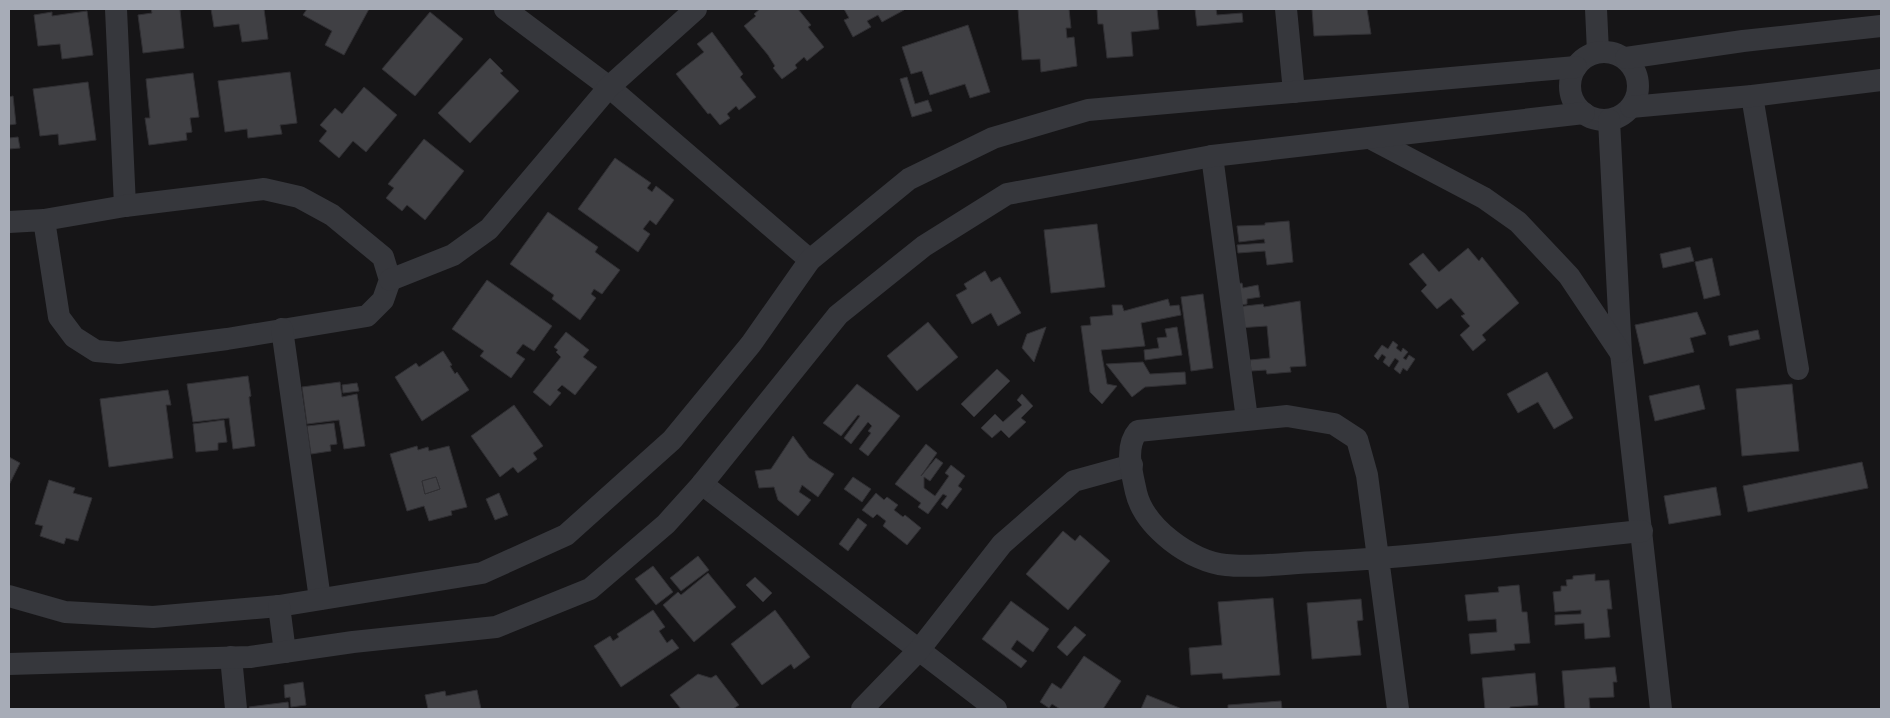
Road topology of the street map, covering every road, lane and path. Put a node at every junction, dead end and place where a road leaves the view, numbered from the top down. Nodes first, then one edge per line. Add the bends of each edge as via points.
1 (116, 9) edge
2 (505, 9) edge
3 (696, 9) edge
4 (1286, 9) edge
5 (1596, 9) edge
6 (1881, 26) edge
7 (1598, 52) junction
8 (1626, 58) junction
9 (1576, 66) junction
10 (1881, 80) edge
11 (609, 87) junction
12 (1294, 92) junction
13 (1752, 96) junction
14 (1631, 107) junction
15 (1584, 113) junction
16 (1609, 120) junction
17 (1370, 138) junction
18 (1212, 156) junction
19 (125, 206) junction
20 (44, 220) junction
21 (9, 222) edge
22 (810, 260) junction
23 (390, 280) junction
24 (282, 330) junction
25 (1620, 353) junction
26 (1798, 369) dead end
27 (1247, 419) junction
28 (1132, 466) junction
29 (702, 484) junction
30 (1642, 531) junction
31 (1377, 559) junction
32 (9, 596) edge
33 (320, 599) junction
34 (279, 606) junction
35 (919, 650) junction
36 (285, 652) junction
37 (231, 657) junction
38 (9, 664) edge
39 (236, 709) edge
40 (862, 709) edge
41 (996, 709) edge
42 (1398, 709) edge
43 (1661, 709) edge

1 - 19 street
2 - 11 street
3 - 11 street
4 - 12 street
5 - 7 street
6 - 8 street
7 - 8 street via 1613,52
7 - 9 street
8 - 14 street via 1639,82 1638,95
9 - 12 street
9 - 15 street via 1571,78 1571,91 1575,103
10 - 13 street
11 - 22 street
11 - 23 street via 489,229 453,255
12 - 22 street via 1088,110 993,138 909,179
13 - 14 street
13 - 26 street
14 - 16 street via 1621,116
15 - 16 street via 1596,119
15 - 17 street
16 - 25 street
17 - 18 street
17 - 25 street via 1484,198 1518,222 1569,276
18 - 27 street
18 - 29 street via 1007,194 924,246 838,315
19 - 20 street
19 - 23 street via 264,189 299,197 332,215 383,257
20 - 21 street
20 - 24 street via 59,317 74,337 96,351 119,354
22 - 33 street via 752,344 672,440 566,535 482,573
23 - 24 street via 383,300 367,316
24 - 33 street
25 - 30 street
27 - 28 street via 1138,431 1131,439 1129,450
27 - 31 street via 1287,416 1315,420 1334,424 1357,438 1367,475
28 - 31 street via 1137,495 1154,526 1183,551 1225,565
28 - 35 street via 1074,481 1009,538
29 - 35 street
29 - 36 street via 666,524 590,589 496,627
30 - 31 street
30 - 43 street
31 - 42 street
32 - 34 street via 65,612 153,617
33 - 34 street
34 - 36 street
35 - 40 street
35 - 41 street
36 - 37 street
37 - 38 street
37 - 39 street

